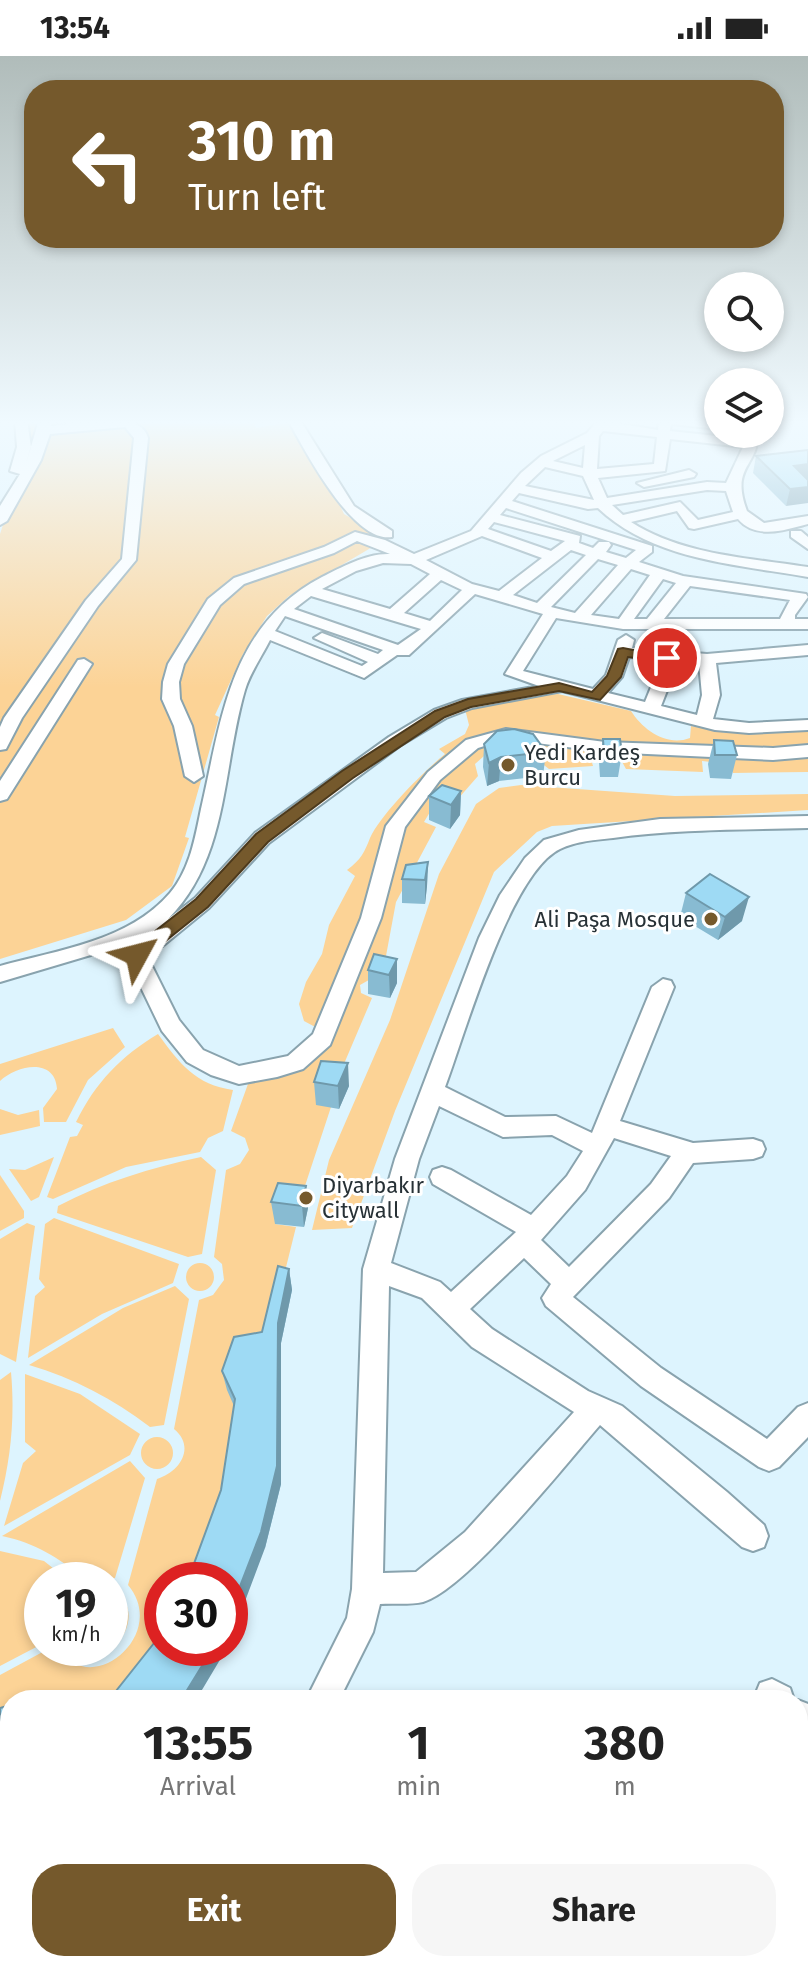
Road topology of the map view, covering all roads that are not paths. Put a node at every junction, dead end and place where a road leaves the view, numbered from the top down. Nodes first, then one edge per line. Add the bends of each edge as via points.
1 (131, 509) edge
2 (350, 509) edge
3 (499, 509) edge
4 (533, 509) edge
5 (606, 509) edge
6 (670, 509) edge
7 (682, 509) edge
8 (738, 509) edge
9 (739, 515) junction
10 (493, 517) junction
11 (808, 520) edge
12 (616, 528) junction
13 (479, 530) junction
14 (796, 534) dead end
15 (569, 545) junction
16 (808, 545) edge
17 (390, 548) junction
18 (647, 549) junction
19 (594, 554) junction
20 (553, 557) junction
21 (413, 560) junction
22 (627, 564) junction
23 (808, 565) edge
24 (769, 566) junction
25 (808, 572) edge
26 (440, 573) junction
27 (659, 574) junction
28 (808, 579) edge
29 (687, 580) junction
30 (472, 589) junction
31 (309, 590) junction
32 (757, 590) junction
33 (501, 597) junction
34 (546, 610) junction
35 (393, 615) junction
36 (579, 618) junction
37 (274, 621) junction
38 (626, 624) junction
39 (652, 624) junction
40 (788, 624) junction
41 (808, 624) edge
42 (742, 626) junction
43 (433, 627) junction
44 (395, 649) junction
45 (808, 650) edge
46 (623, 652) junction
47 (671, 658) junction
48 (707, 659) junction
49 (84, 664) dead end
50 (559, 687) junction
51 (595, 697) junction
52 (650, 711) junction
53 (703, 723) junction
54 (808, 725) edge
55 (0, 745) edge
56 (808, 751) edge
57 (194, 776) dead end
58 (0, 795) edge
59 (808, 822) edge
60 (132, 946) junction
61 (0, 974) edge
62 (663, 987) dead end
63 (433, 1092) junction
64 (602, 1136) junction
65 (753, 1149) dead end
66 (687, 1152) junction
67 (442, 1177) dead end
68 (529, 1235) junction
69 (376, 1269) junction
70 (569, 1284) junction
71 (453, 1307) junction
72 (596, 1409) junction
73 (808, 1417) edge
74 (753, 1536) dead end
75 (367, 1589) junction
76 (327, 1690) edge

1 - 55 street via 124,570 92,603
2 - 17 street via 389,535
3 - 10 street
4 - 12 street
5 - 12 street
6 - 12 street
7 - 9 street via 694,525
8 - 9 street
9 - 11 street via 765,528
10 - 13 street
10 - 15 street via 575,539
12 - 18 street
12 - 19 street
12 - 24 street via 677,549
13 - 20 street
13 - 21 street
14 - 16 street
15 - 19 street
15 - 20 street
17 - 21 street
17 - 57 street via 355,536 239,581 214,602 176,664 171,682 171,699
18 - 22 street
18 - 28 street via 707,569
19 - 22 street
19 - 34 street
20 - 33 street
21 - 26 street
21 - 31 street via 382,558
22 - 27 street
22 - 36 street
23 - 24 street
24 - 25 street
26 - 30 street
26 - 35 street
27 - 29 street
27 - 38 street
29 - 32 street
29 - 39 street
30 - 33 street
30 - 43 street
31 - 35 street
31 - 37 street
32 - 40 street via 800,597 787,615
32 - 42 street
33 - 34 street
34 - 36 street
34 - 50 street via 513,674
35 - 43 street
36 - 38 street
37 - 44 street
37 - 44 street via 364,673
37 - 60 street via 237,687 201,855 179,896
38 - 39 street
38 - 46 street
39 - 42 street
40 - 41 street
40 - 42 street
43 - 44 street via 403,652
45 - 48 street
46 - 47 street
46 - 51 street via 614,677
47 - 48 street
47 - 52 street
48 - 53 street via 711,695
49 - 58 street
50 - 51 street
50 - 60 street via 468,704 395,741 262,838 202,903
51 - 52 street
52 - 53 street
53 - 54 street via 749,728
56 - 60 street via 605,747 506,734 472,744 434,776 396,826 371,918 322,1039 295,1063 239,1075 195,1056 170,1025
59 - 63 street via 660,825 551,845 510,895 489,938
60 - 61 street
62 - 64 street
63 - 64 street via 503,1127 540,1124
63 - 69 street via 407,1159
64 - 66 street
64 - 68 street via 562,1202
65 - 66 street
66 - 70 street via 660,1191
67 - 68 street
68 - 70 street
68 - 71 street
69 - 71 street via 431,1290
69 - 75 street
70 - 73 street via 555,1298 651,1377 769,1457
71 - 72 street via 482,1338
72 - 74 street via 642,1439
72 - 75 street via 476,1543 421,1587
75 - 76 street via 362,1621

